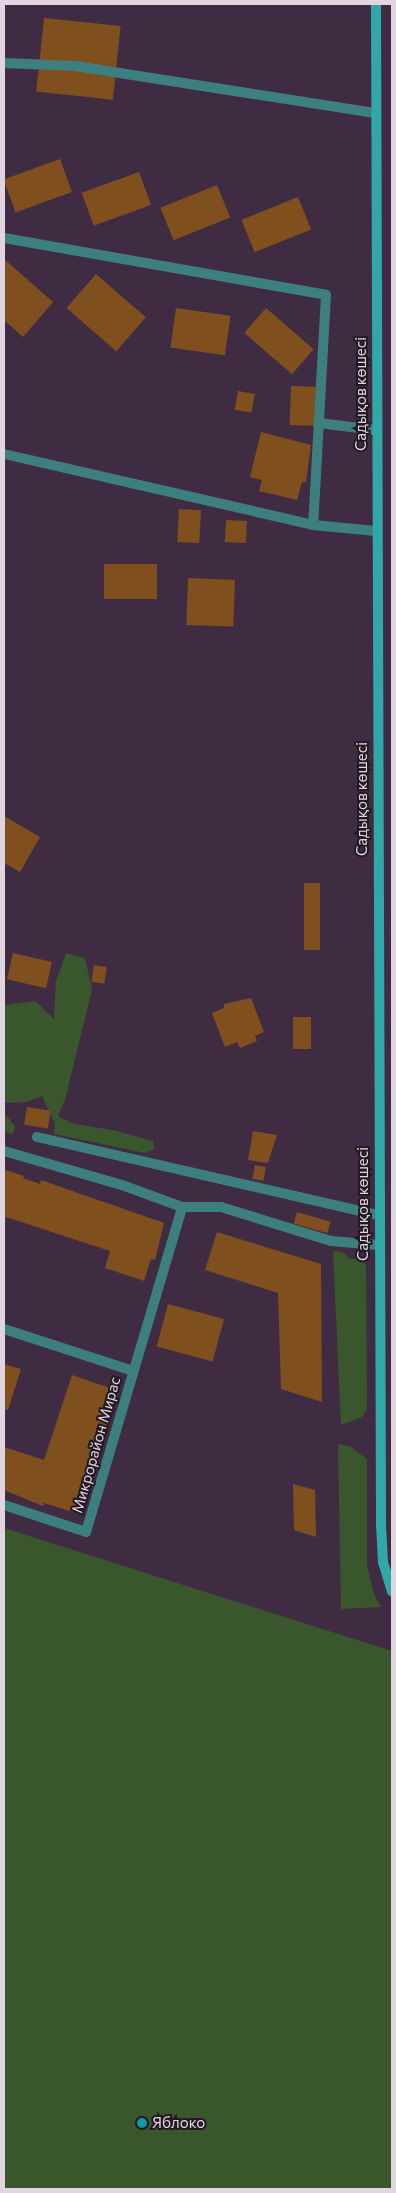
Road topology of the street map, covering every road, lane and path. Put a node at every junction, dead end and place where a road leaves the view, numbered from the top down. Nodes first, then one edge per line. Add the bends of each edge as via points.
1 (376, 4) edge
2 (4, 63) edge
3 (376, 114) junction
4 (4, 238) edge
5 (319, 423) junction
6 (376, 430) junction
7 (4, 454) edge
8 (313, 525) junction
9 (376, 530) junction
10 (37, 1138) dead end
11 (4, 1151) edge
12 (182, 1207) junction
13 (378, 1215) junction
14 (378, 1245) junction
15 (4, 1329) edge
16 (133, 1371) junction
17 (4, 1505) edge
18 (392, 1592) edge

1 - 3 street, Садықов көшесі
2 - 3 street via 75,66
3 - 6 street, Садықов көшесі
4 - 5 street via 326,295
5 - 6 street
5 - 8 street
6 - 9 street, Садықов көшесі
7 - 8 street
8 - 9 street
9 - 13 street, Садықов көшесі
10 - 13 street
11 - 12 street via 122,1185
12 - 14 street via 221,1207 330,1242
12 - 16 street, Микрорайон Мирас
13 - 14 street, Садықов көшесі
14 - 18 street, Садықов көшесі via 381,1524 383,1562
15 - 16 street, Микрорайон Мирас
16 - 17 street, Микрорайон Мирас via 86,1532

